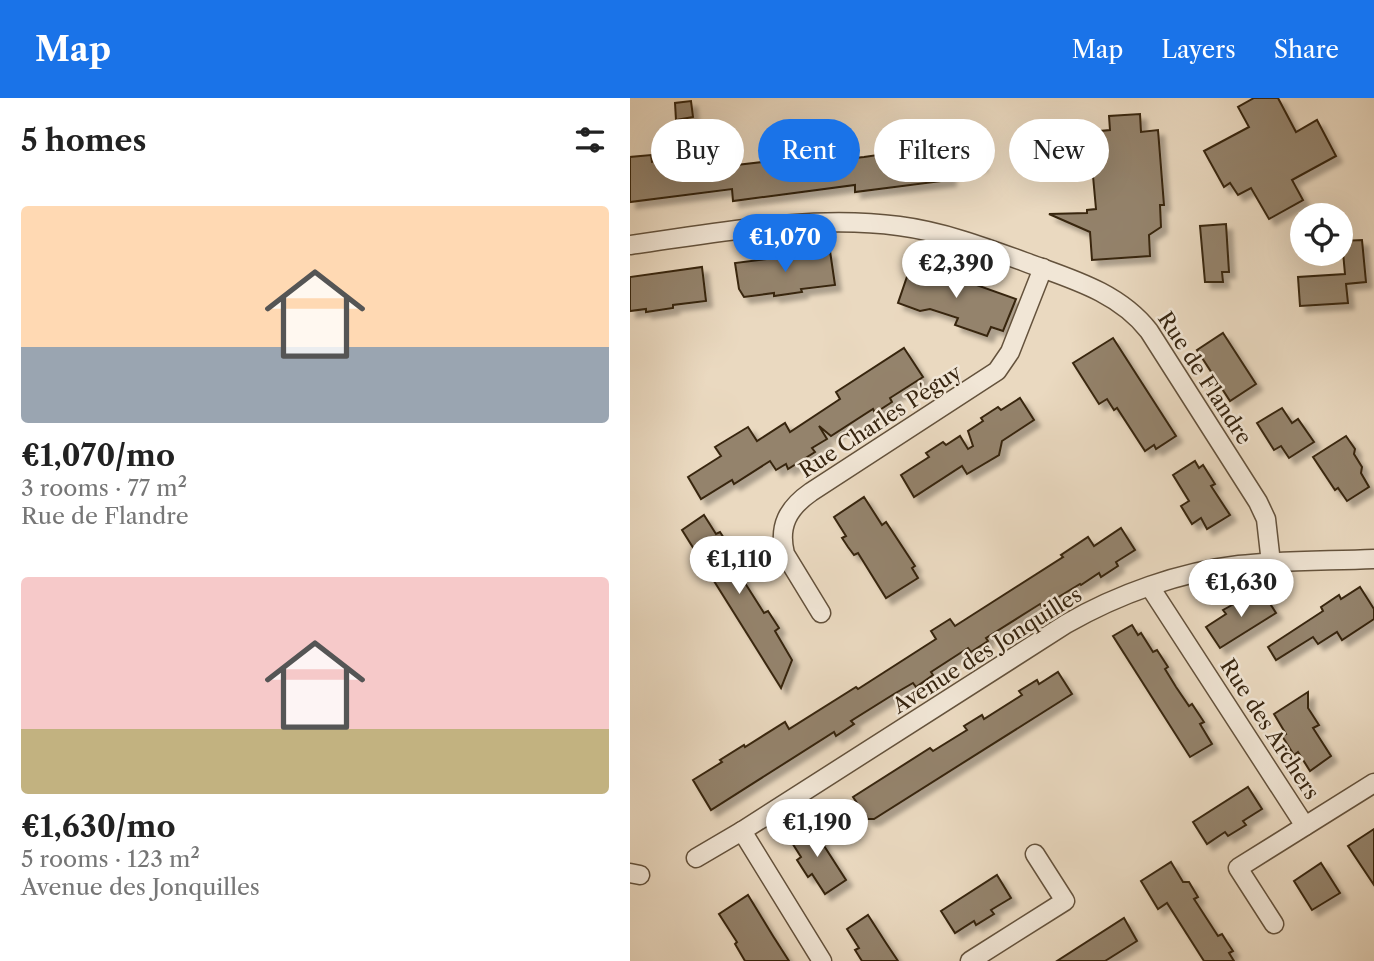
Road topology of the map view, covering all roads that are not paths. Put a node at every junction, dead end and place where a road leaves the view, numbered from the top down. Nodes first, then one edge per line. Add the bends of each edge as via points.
1 (630, 244) edge
2 (1043, 268) junction
3 (1374, 559) edge
4 (1271, 563) junction
5 (1150, 587) junction
6 (821, 613) dead end
7 (1374, 783) edge
8 (1305, 826) junction
9 (742, 831) junction
10 (1035, 854) dead end
11 (696, 858) dead end
12 (1274, 924) dead end
13 (822, 961) edge
14 (970, 961) edge

1 - 2 street, Rue de Flandre via 797,224 864,223 937,233
2 - 4 street, Rue de Flandre via 1107,295 1149,331 1258,502 1268,530
2 - 6 street, Rue Charles Péguy via 1010,352 997,371 800,499 791,510 783,533 785,554
3 - 4 street, Avenue des Jonquilles
4 - 5 street, Avenue des Jonquilles via 1221,568
5 - 8 street, Rue des Archers
5 - 9 street, Avenue des Jonquilles via 1066,624
7 - 8 street, Rue des Archers
8 - 12 street, Rue des Archers via 1238,867
9 - 11 street, Avenue des Jonquilles
9 - 13 street
10 - 14 street via 1065,901

